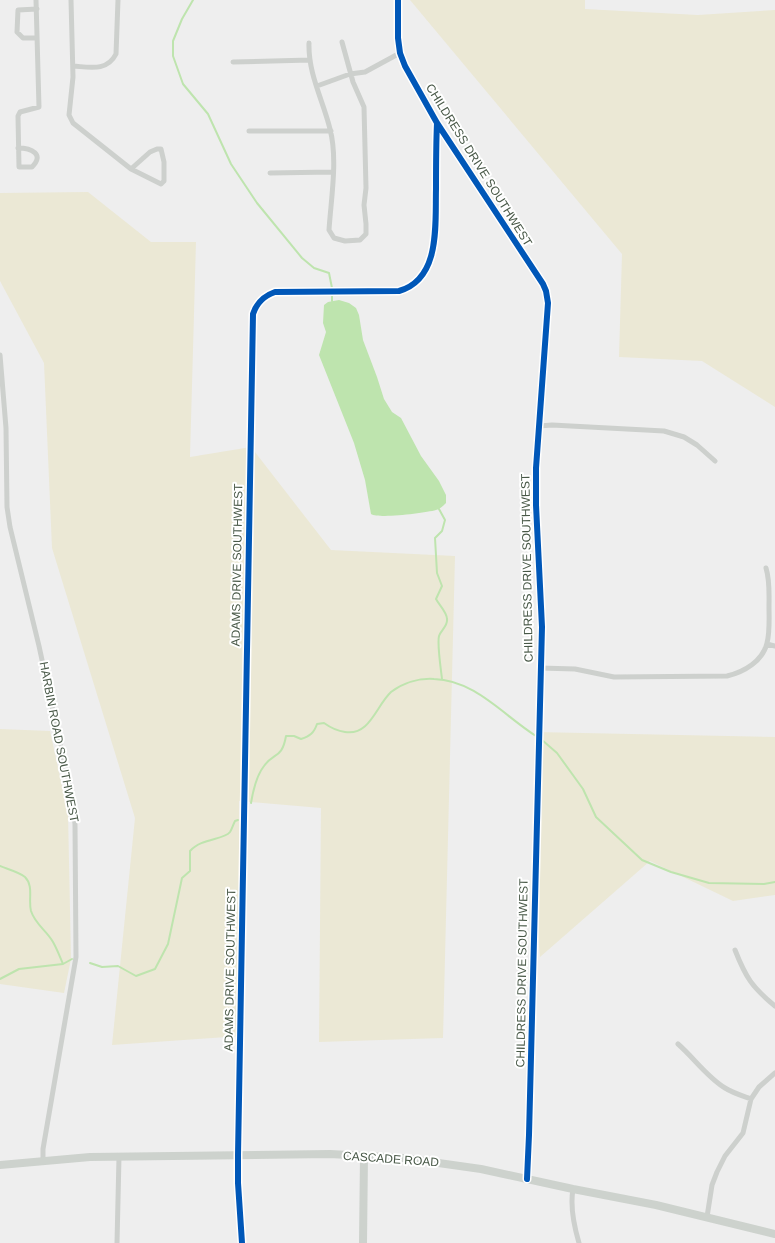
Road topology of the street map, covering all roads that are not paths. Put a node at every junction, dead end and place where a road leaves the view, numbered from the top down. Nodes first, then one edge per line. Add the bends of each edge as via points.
1 (36, 0) edge
2 (71, 0) edge
3 (118, 0) edge
4 (398, 0) edge
5 (36, 9) junction
6 (37, 38) junction
7 (342, 42) dead end
8 (309, 43) dead end
9 (400, 53) junction
10 (310, 60) junction
11 (233, 62) dead end
12 (73, 66) junction
13 (350, 74) junction
14 (316, 86) junction
15 (437, 123) junction
16 (331, 130) junction
17 (249, 131) dead end
18 (18, 148) junction
19 (131, 168) junction
20 (332, 172) junction
21 (270, 173) dead end
22 (0, 355) edge
23 (539, 426) junction
24 (715, 461) dead end
25 (3, 486) edge
26 (766, 568) dead end
27 (772, 586) edge
28 (767, 644) junction
29 (775, 646) edge
30 (540, 668) junction
31 (735, 950) dead end
32 (775, 1006) edge
33 (678, 1044) dead end
34 (775, 1073) edge
35 (751, 1099) junction
36 (238, 1155) junction
37 (364, 1155) junction
38 (119, 1157) junction
39 (43, 1160) junction
40 (0, 1165) edge
41 (527, 1179) junction
42 (573, 1189) junction
43 (708, 1217) junction
44 (775, 1234) edge
45 (117, 1243) edge
46 (242, 1243) edge
47 (363, 1243) edge
48 (579, 1243) edge

1 - 5 street
2 - 12 street
3 - 12 street via 116,54 112,62 105,66
4 - 9 street, CHILDRESS DRIVE SOUTHWEST
5 - 6 street
5 - 6 street via 18,10 17,32 23,38
6 - 18 street via 38,107 20,112 18,116
7 - 13 street
8 - 10 street
9 - 13 street via 365,72
9 - 15 street, CHILDRESS DRIVE SOUTHWEST
10 - 11 street
10 - 14 street
12 - 19 street via 69,115 73,123
13 - 14 street
13 - 20 street via 364,107 366,234 360,240 334,238 329,230
14 - 16 street
15 - 23 street, CHILDRESS DRIVE SOUTHWEST via 546,291 547,336
15 - 36 street, ADAMS DRIVE SOUTHWEST via 435,241 429,262 417,282 399,291 275,292 261,300 253,314
16 - 17 street
16 - 20 street
18 - 18 street via 18,168 32,168 36,163 35,151
19 - 19 street via 161,184 164,181 161,149 150,152
20 - 21 street
22 - 25 street, HARBIN ROAD SOUTHWEST via 6,428
23 - 24 street via 664,431 684,437
23 - 30 street, CHILDRESS DRIVE SOUTHWEST via 536,505 542,616
25 - 39 street, HARBIN ROAD SOUTHWEST via 40,646 75,824 76,957
26 - 27 street
27 - 28 street
28 - 29 street
28 - 30 street via 752,665 727,676 614,677 575,669
30 - 41 street, CHILDRESS DRIVE SOUTHWEST
31 - 32 street via 752,985
33 - 35 street via 714,1080 726,1089
34 - 35 street
35 - 43 street via 743,1132 714,1178
36 - 37 street, CASCADE ROAD
36 - 38 street, CASCADE ROAD
36 - 46 street, ADAMS DRIVE SOUTHWEST
37 - 41 street, CASCADE ROAD via 443,1163
37 - 47 street
38 - 39 street, CASCADE ROAD
38 - 45 street
39 - 40 street, CASCADE ROAD
41 - 42 street, CASCADE ROAD
42 - 43 street, CASCADE ROAD
42 - 48 street
43 - 44 street, CASCADE ROAD

